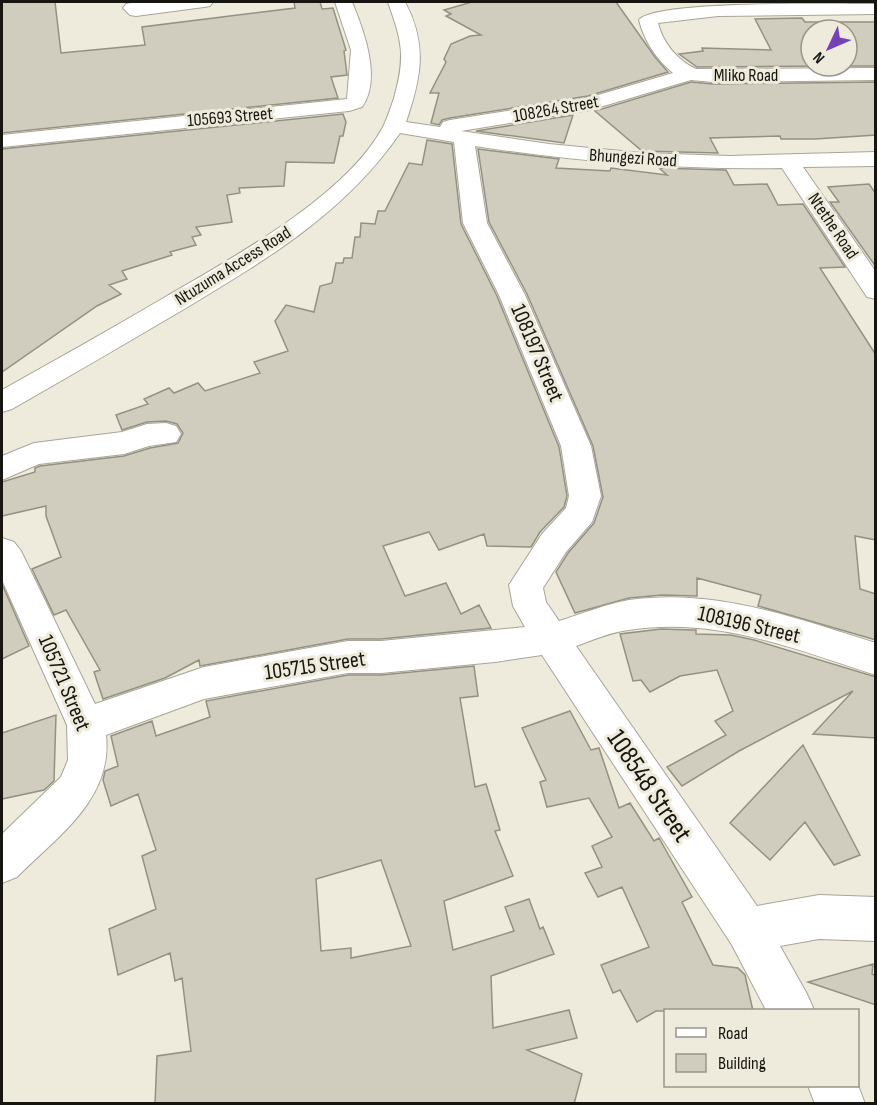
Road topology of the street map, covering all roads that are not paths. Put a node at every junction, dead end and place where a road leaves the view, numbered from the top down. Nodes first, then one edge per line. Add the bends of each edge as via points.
1 (154, 2) edge
2 (204, 2) edge
3 (344, 2) edge
4 (388, 5) edge
5 (694, 6) edge
6 (876, 9) edge
7 (690, 74) junction
8 (876, 74) edge
9 (393, 126) junction
10 (419, 130) junction
11 (464, 137) junction
12 (2, 141) edge
13 (876, 159) edge
14 (788, 161) junction
15 (868, 268) edge
16 (876, 291) edge
17 (2, 402) edge
18 (166, 434) dead end
19 (2, 469) edge
20 (2, 551) edge
21 (543, 563) joint
22 (551, 638) junction
23 (876, 659) edge
24 (86, 725) junction
25 (2, 862) edge
26 (876, 919) edge
27 (747, 930) junction
28 (790, 1009) edge
29 (833, 1087) edge
30 (842, 1104) edge

1 - 2 street via 132,8 145,11
3 - 12 street, 105693 Street via 360,50 355,103
4 - 9 street, Ntuzuma Access Road via 407,76
5 - 6 street
5 - 7 street, Mliko Road via 650,17 648,22 664,53
7 - 8 street, Mliko Road
7 - 10 street, 108264 Street via 590,104
9 - 10 street, Bhungezi Road
9 - 17 street, Ntuzuma Access Road via 355,175 298,225 114,339
10 - 11 street, Bhungezi Road
11 - 14 street, Bhungezi Road via 642,160
11 - 21 street, 108197 Street via 475,223 512,295 576,446 585,496 581,513 554,543
13 - 14 street, Bhungezi Road
14 - 15 street, Ntethe Road
15 - 16 street, Ntethe Road
18 - 19 street via 34,454
20 - 24 street, 105721 Street
21 - 22 street, 108548 Street via 526,585 527,595
22 - 23 street, 108196 Street via 628,615 692,611 754,621
22 - 24 street, 105715 Street via 495,647 348,657 225,679
22 - 27 street, 108548 Street
24 - 25 street, 105721 Street via 88,765 84,778 63,805
26 - 27 street via 819,917
27 - 28 street, 108548 Street
29 - 30 street

